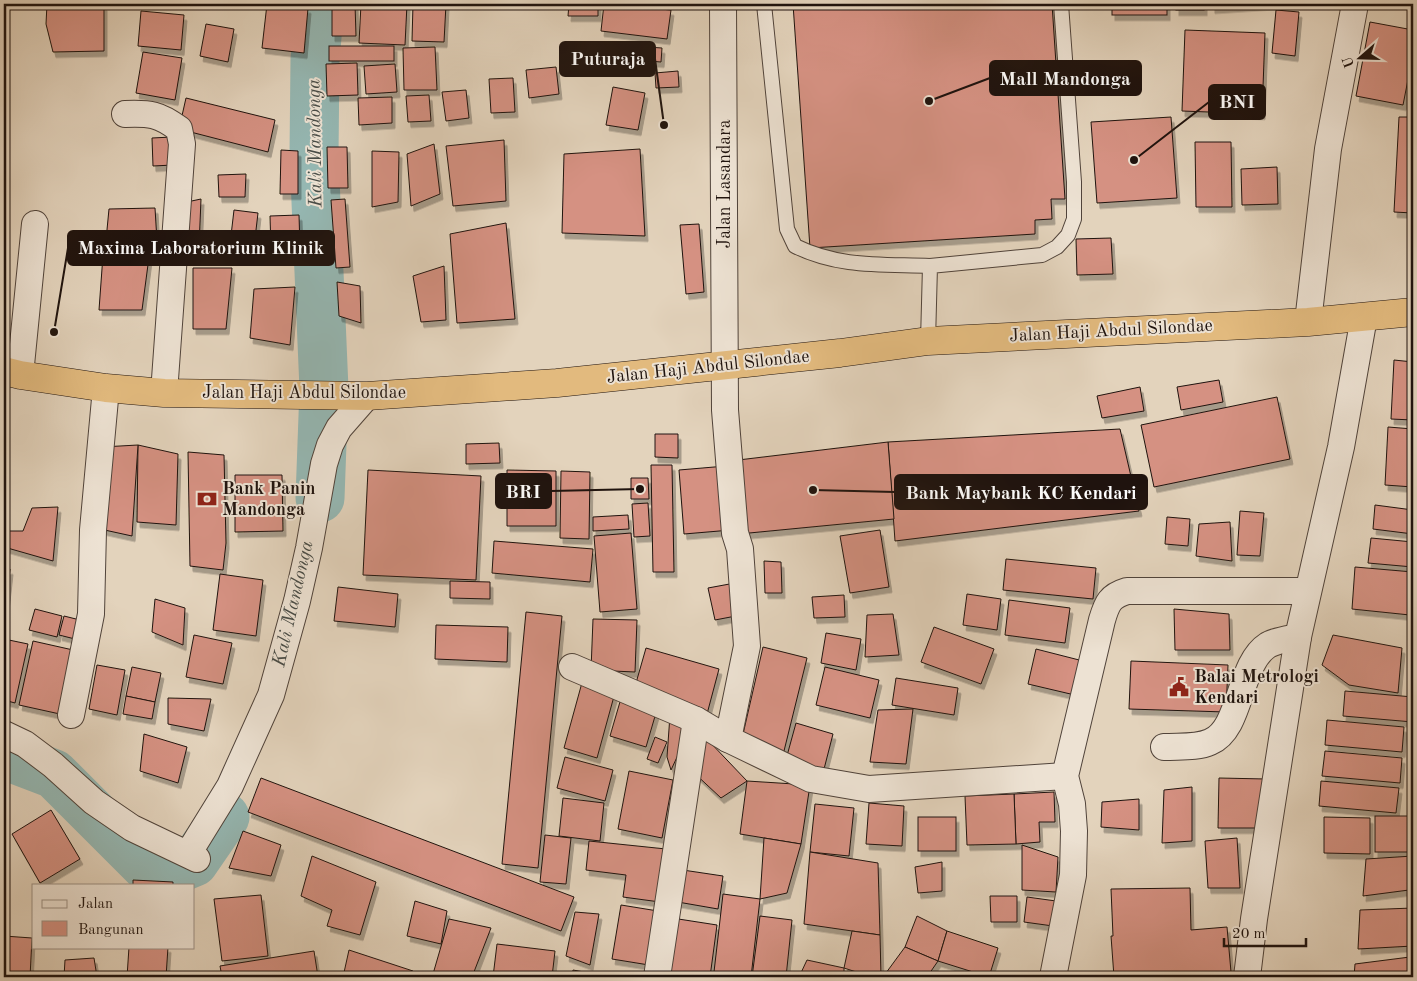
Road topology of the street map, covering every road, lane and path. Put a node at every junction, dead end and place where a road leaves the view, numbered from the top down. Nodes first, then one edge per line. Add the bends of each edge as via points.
1 (723, 4) edge
2 (764, 4) edge
3 (1060, 4) edge
4 (1355, 4) edge
5 (125, 114) dead end
6 (34, 224) dead end
7 (930, 266) junction
8 (1413, 312) edge
9 (1364, 317) junction
10 (1308, 322) junction
11 (928, 342) junction
12 (726, 365) junction
13 (12, 373) edge
14 (106, 388) junction
15 (164, 393) junction
16 (361, 397) junction
17 (1307, 590) junction
18 (1298, 637) junction
19 (572, 667) dead end
20 (71, 715) dead end
21 (696, 720) junction
22 (4, 734) edge
23 (728, 739) junction
24 (1164, 747) dead end
25 (1065, 776) junction
26 (657, 977) edge
27 (1053, 977) edge
28 (1247, 977) edge

1 - 12 street, Jalan Lasandara
2 - 7 lane via 787,229 795,246 823,258 848,263
3 - 7 lane via 1074,182 1074,219 1068,234 1057,247 1042,255
4 - 10 street via 1328,149
5 - 15 street via 147,113 166,120 179,129 182,144
6 - 13 street
7 - 11 lane
8 - 9 highway, Jalan Haji Abdul Silondae
9 - 10 highway, Jalan Haji Abdul Silondae
9 - 17 street via 1341,447
10 - 11 highway, Jalan Haji Abdul Silondae
11 - 12 highway, Jalan Haji Abdul Silondae
12 - 16 highway, Jalan Haji Abdul Silondae
12 - 23 street, Jalan Lasandara via 725,410 748,646
13 - 14 highway, Jalan Haji Abdul Silondae
14 - 15 highway, Jalan Haji Abdul Silondae
14 - 20 street via 93,530 92,614
15 - 16 highway, Jalan Haji Abdul Silondae
16 - 22 street via 339,428 327,454 298,600 272,695 230,786 192,856 126,824 94,802 53,764
17 - 18 street
17 - 25 street via 1127,591 1113,597 1102,620
18 - 24 street via 1275,642 1256,658 1222,734 1203,744
18 - 28 street
19 - 21 street
21 - 23 street
21 - 26 street
23 - 25 street via 811,780 869,789
25 - 27 street via 1072,804 1073,875

